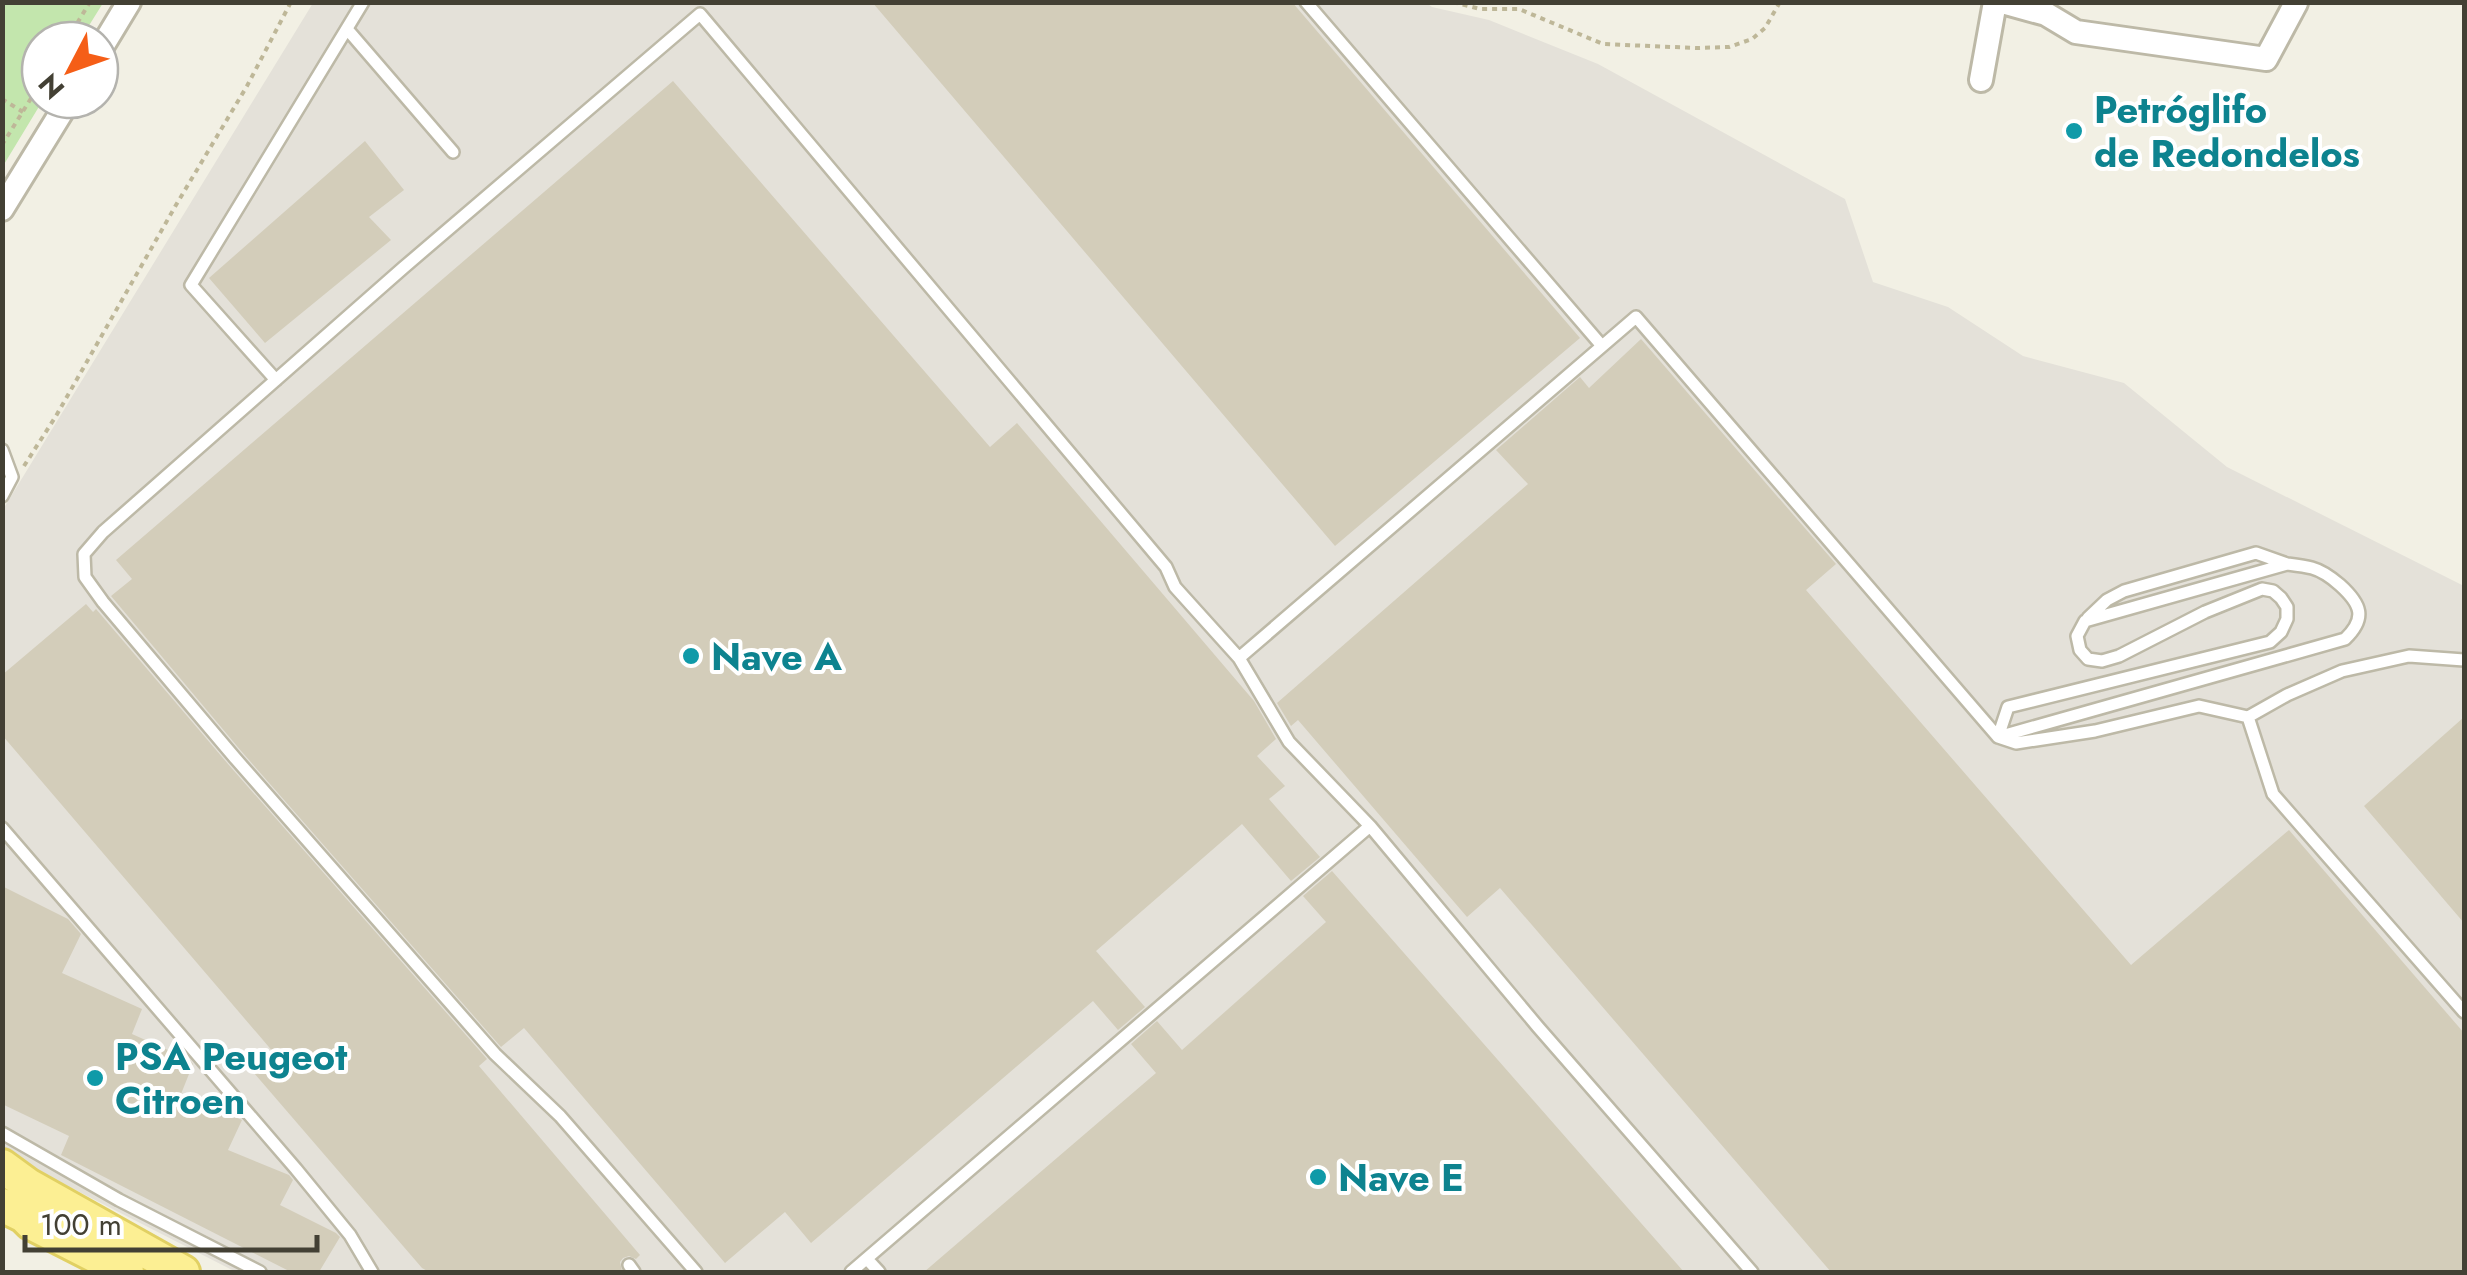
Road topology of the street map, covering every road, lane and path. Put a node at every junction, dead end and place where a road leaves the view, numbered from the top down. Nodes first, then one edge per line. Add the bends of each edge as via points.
1 (291, 2) edge
2 (363, 2) edge
3 (1306, 2) edge
4 (1453, 2) edge
5 (1780, 2) edge
6 (1999, 2) edge
7 (2296, 2) edge
8 (347, 29) junction
9 (1980, 80) dead end
10 (20, 117) edge
11 (57, 120) edge
12 (2, 145) edge
13 (453, 152) dead end
14 (2, 209) edge
15 (1602, 346) junction
16 (276, 380) junction
17 (2, 450) edge
18 (11, 476) junction
19 (2, 496) edge
20 (2287, 564) junction
21 (2085, 622) junction
22 (1239, 658) junction
23 (2464, 660) edge
24 (2248, 717) junction
25 (1998, 737) junction
26 (1370, 826) junction
27 (2, 828) edge
28 (2, 851) edge
29 (24, 852) junction
30 (2464, 1012) edge
31 (2, 1134) edge
32 (9, 1183) edge
33 (17, 1220) edge
34 (867, 1259) junction
35 (127, 1272) edge
36 (183, 1272) edge
37 (260, 1272) edge
38 (372, 1272) edge
39 (696, 1272) edge
40 (851, 1272) edge
41 (878, 1272) edge
42 (1752, 1272) edge

1 - 18 path via 56,416
2 - 8 lane
3 - 15 lane
4 - 5 path via 1519,9 1604,44 1696,48 1752,39
6 - 7 street via 2046,14 2076,32 2266,60
6 - 9 street
8 - 13 lane
8 - 16 lane via 191,284
10 - 12 path
11 - 14 street
15 - 22 lane
15 - 25 lane via 1636,317
16 - 22 lane via 700,14
16 - 39 lane via 103,532 84,554 86,577 248,773
17 - 18 lane
18 - 19 lane
20 - 21 lane
20 - 21 lane via 2256,553 2124,592
20 - 25 lane via 2330,576 2356,599 2360,616 2345,639
21 - 25 lane via 2077,636 2080,650 2102,661 2262,589 2287,608 2281,632 2270,642 2008,707
22 - 26 lane via 1289,742
23 - 24 lane via 2409,656 2342,671
24 - 25 lane via 2199,706 2095,731 2016,742
24 - 30 lane via 2273,794
26 - 34 lane
26 - 42 lane
27 - 29 lane
28 - 29 lane
29 - 38 lane via 296,1169
31 - 37 lane
32 - 33 main road via 24,1216
32 - 36 main road
33 - 35 main road
34 - 40 lane
34 - 41 lane

